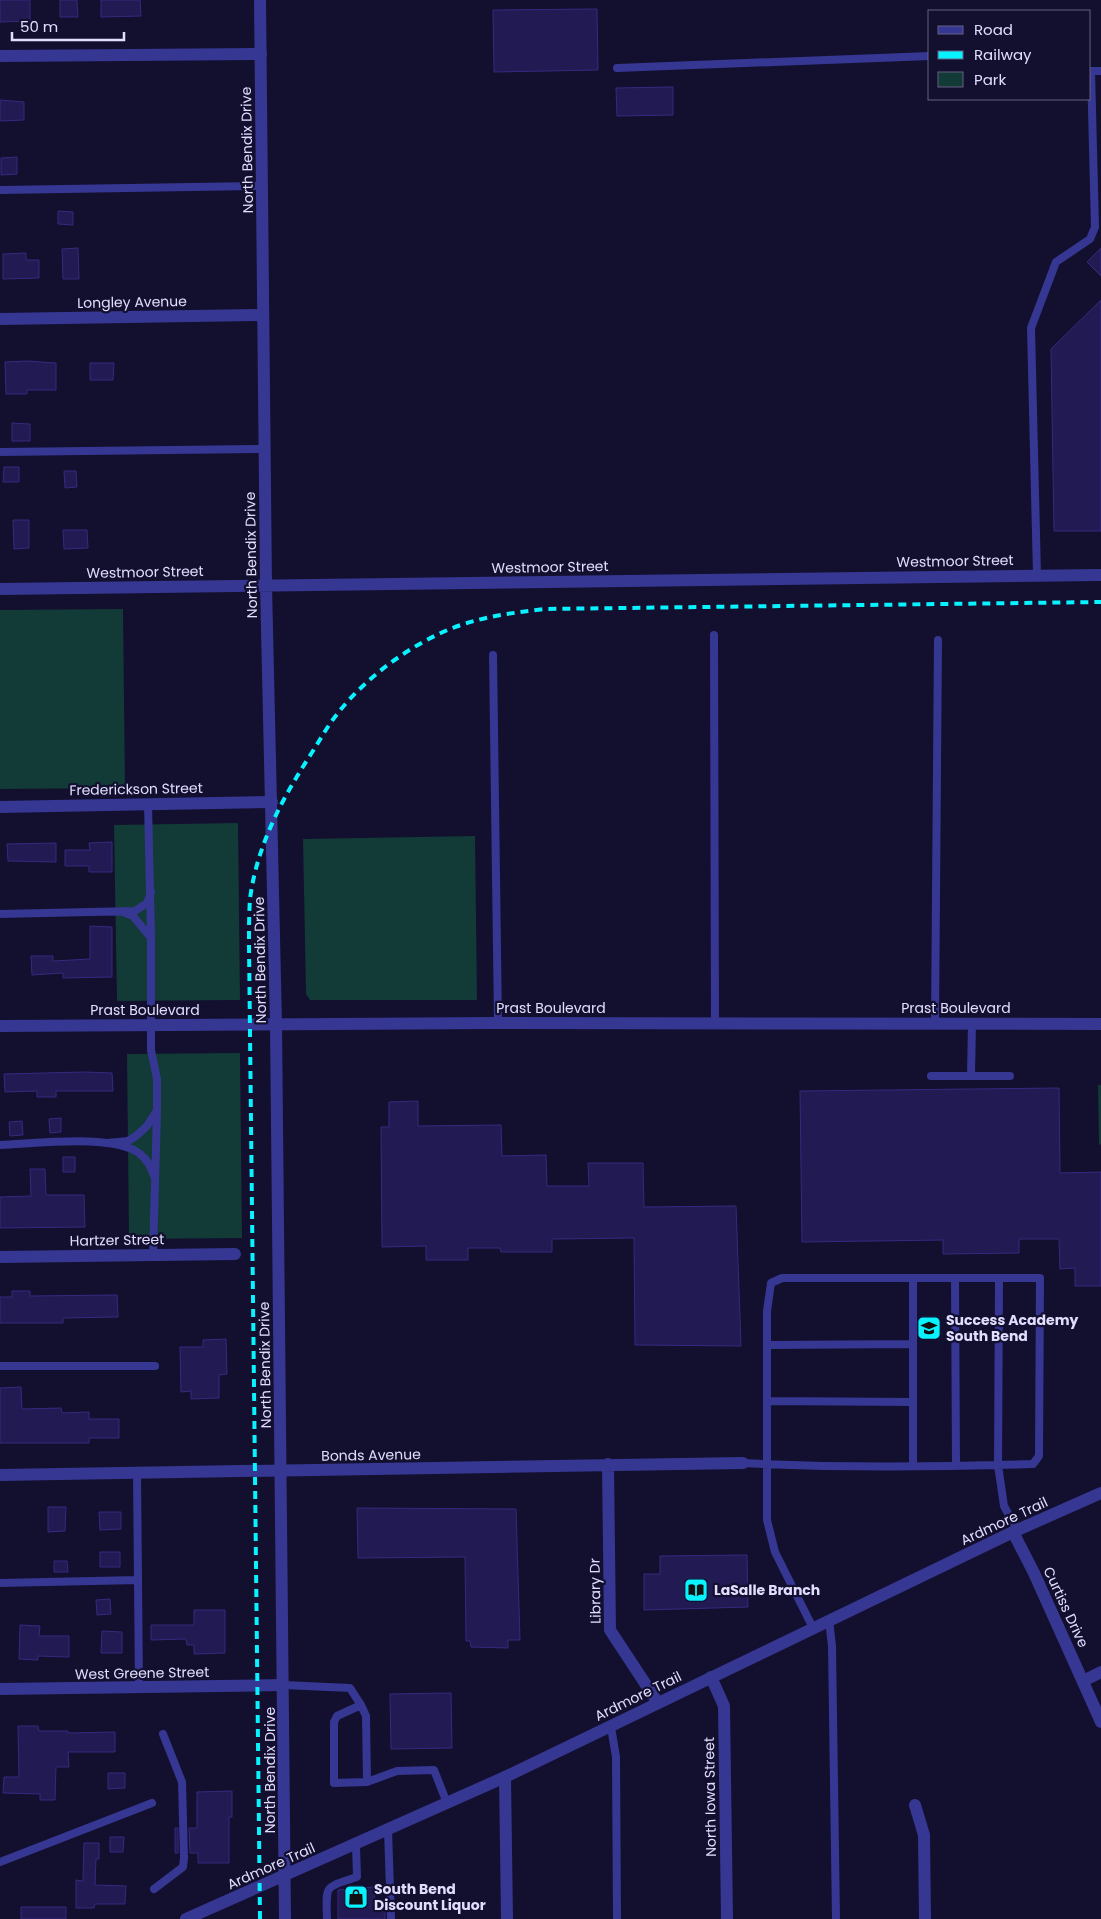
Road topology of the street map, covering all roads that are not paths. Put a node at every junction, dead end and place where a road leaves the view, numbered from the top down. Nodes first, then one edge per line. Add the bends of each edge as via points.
1 (260, 0) edge
2 (261, 54) junction
3 (0, 56) edge
4 (928, 56) edge
5 (617, 68) dead end
6 (1091, 100) edge
7 (262, 186) junction
8 (0, 190) edge
9 (264, 315) junction
10 (0, 319) edge
11 (265, 449) junction
12 (0, 452) edge
13 (1101, 574) edge
14 (1037, 575) junction
15 (266, 585) junction
16 (0, 589) edge
17 (714, 634) dead end
18 (938, 640) dead end
19 (493, 655) dead end
20 (272, 802) junction
21 (148, 804) junction
22 (0, 806) edge
23 (152, 892) junction
24 (123, 912) junction
25 (0, 914) edge
26 (151, 938) junction
27 (498, 1023) junction
28 (715, 1023) junction
29 (935, 1023) junction
30 (972, 1023) junction
31 (276, 1024) junction
32 (1101, 1024) edge
33 (150, 1025) junction
34 (0, 1026) edge
35 (931, 1076) dead end
36 (971, 1076) junction
37 (1010, 1076) dead end
38 (157, 1110) junction
39 (107, 1143) junction
40 (0, 1145) edge
41 (154, 1176) junction
42 (235, 1254) dead end
43 (153, 1255) junction
44 (0, 1257) edge
45 (913, 1278) junction
46 (955, 1278) junction
47 (999, 1278) junction
48 (913, 1344) junction
49 (767, 1345) junction
50 (0, 1366) edge
51 (155, 1366) dead end
52 (767, 1401) junction
53 (913, 1402) junction
54 (743, 1463) joint
55 (608, 1464) junction
56 (768, 1464) junction
57 (956, 1465) junction
58 (998, 1465) junction
59 (913, 1466) junction
60 (281, 1471) junction
61 (137, 1473) junction
62 (0, 1475) edge
63 (1101, 1493) edge
64 (1015, 1531) junction
65 (138, 1580) junction
66 (0, 1583) edge
67 (829, 1620) junction
68 (813, 1628) junction
69 (1101, 1672) edge
70 (711, 1677) junction
71 (1083, 1681) junction
72 (284, 1685) junction
73 (139, 1687) junction
74 (0, 1689) edge
75 (658, 1703) junction
76 (361, 1705) junction
77 (1101, 1722) edge
78 (611, 1727) junction
79 (163, 1734) dead end
80 (505, 1777) junction
81 (367, 1782) junction
82 (152, 1803) dead end
83 (447, 1803) junction
84 (915, 1805) dead end
85 (388, 1830) junction
86 (356, 1845) junction
87 (0, 1862) edge
88 (286, 1876) junction
89 (154, 1889) dead end
90 (186, 1919) edge
91 (286, 1919) edge
92 (328, 1919) edge
93 (391, 1919) edge
94 (507, 1919) edge
95 (617, 1919) edge
96 (727, 1919) edge
97 (836, 1919) edge
98 (925, 1919) edge

1 - 2 street, North Bendix Drive
2 - 3 street
2 - 7 street, North Bendix Drive
4 - 5 lane
6 - 14 lane via 1095,227 1090,239 1056,262 1031,328
7 - 8 lane
7 - 9 street, North Bendix Drive
9 - 10 street, Longley Avenue
9 - 11 street, North Bendix Drive
11 - 12 lane
11 - 15 street, North Bendix Drive
13 - 14 street, Westmoor Street
14 - 15 street, Westmoor Street
15 - 16 street, Westmoor Street
15 - 20 street, North Bendix Drive
17 - 28 lane
18 - 29 lane
19 - 27 lane
20 - 21 street, Frederickson Street
20 - 31 street, North Bendix Drive
21 - 22 street, Frederickson Street
21 - 23 lane
23 - 24 lane via 143,907
23 - 26 lane
24 - 25 lane
24 - 26 lane via 133,916
26 - 33 lane
27 - 28 street, Prast Boulevard
27 - 31 street, Prast Boulevard
28 - 29 street, Prast Boulevard
29 - 30 street, Prast Boulevard
30 - 32 street, Prast Boulevard
30 - 36 lane
31 - 33 street, Prast Boulevard
31 - 60 street, North Bendix Drive
33 - 34 street, Prast Boulevard
33 - 38 lane via 158,1085
35 - 36 lane
36 - 37 lane
38 - 39 lane via 136,1136
38 - 41 lane
39 - 40 lane
39 - 41 lane via 141,1154
41 - 43 lane
42 - 43 street, Hartzer Street
43 - 44 street, Hartzer Street
45 - 46 lane
45 - 48 lane
45 - 49 lane via 782,1278 771,1283
46 - 47 lane
46 - 57 lane
47 - 58 lane
47 - 58 lane via 1040,1278 1040,1288 1039,1456 1033,1464
48 - 49 lane
48 - 53 lane
49 - 52 lane
50 - 51 lane
52 - 53 lane
52 - 56 lane
53 - 59 lane
54 - 55 street, Bonds Avenue
54 - 56 lane
55 - 60 street, Bonds Avenue
55 - 75 street, Library Dr via 610,1630
56 - 59 lane
56 - 68 lane via 767,1520 771,1539
57 - 58 lane
57 - 59 lane
58 - 64 lane via 1004,1506
60 - 61 street, Bonds Avenue
60 - 72 street, North Bendix Drive
61 - 62 street, Bonds Avenue
61 - 65 lane
63 - 64 street, Ardmore Trail
64 - 67 street, Ardmore Trail
64 - 71 street, Curtiss Drive
65 - 66 lane
65 - 73 lane
67 - 68 street, Ardmore Trail
67 - 97 lane
68 - 70 street, Ardmore Trail
69 - 71 street
70 - 75 street, Ardmore Trail
70 - 96 street, North Iowa Street via 724,1706
71 - 77 street, Curtiss Drive
72 - 73 street, West Greene Street
72 - 76 lane via 350,1688
72 - 88 street, North Bendix Drive
73 - 74 street, West Greene Street
75 - 78 street, Ardmore Trail
76 - 81 lane via 366,1716 363,1760
76 - 81 lane via 337,1716 334,1722 337,1741 334,1783
78 - 80 street, Ardmore Trail
78 - 95 lane via 616,1757
79 - 89 lane via 182,1782 184,1858 183,1867
80 - 83 street, Ardmore Trail
80 - 94 street
81 - 83 lane via 398,1771 434,1770
82 - 87 lane
83 - 85 street, Ardmore Trail
84 - 98 street via 924,1835
85 - 86 street, Ardmore Trail
85 - 93 lane
86 - 88 street, Ardmore Trail
86 - 92 lane via 357,1877 330,1886 326,1892
88 - 90 street, Ardmore Trail
88 - 91 street, North Bendix Drive

